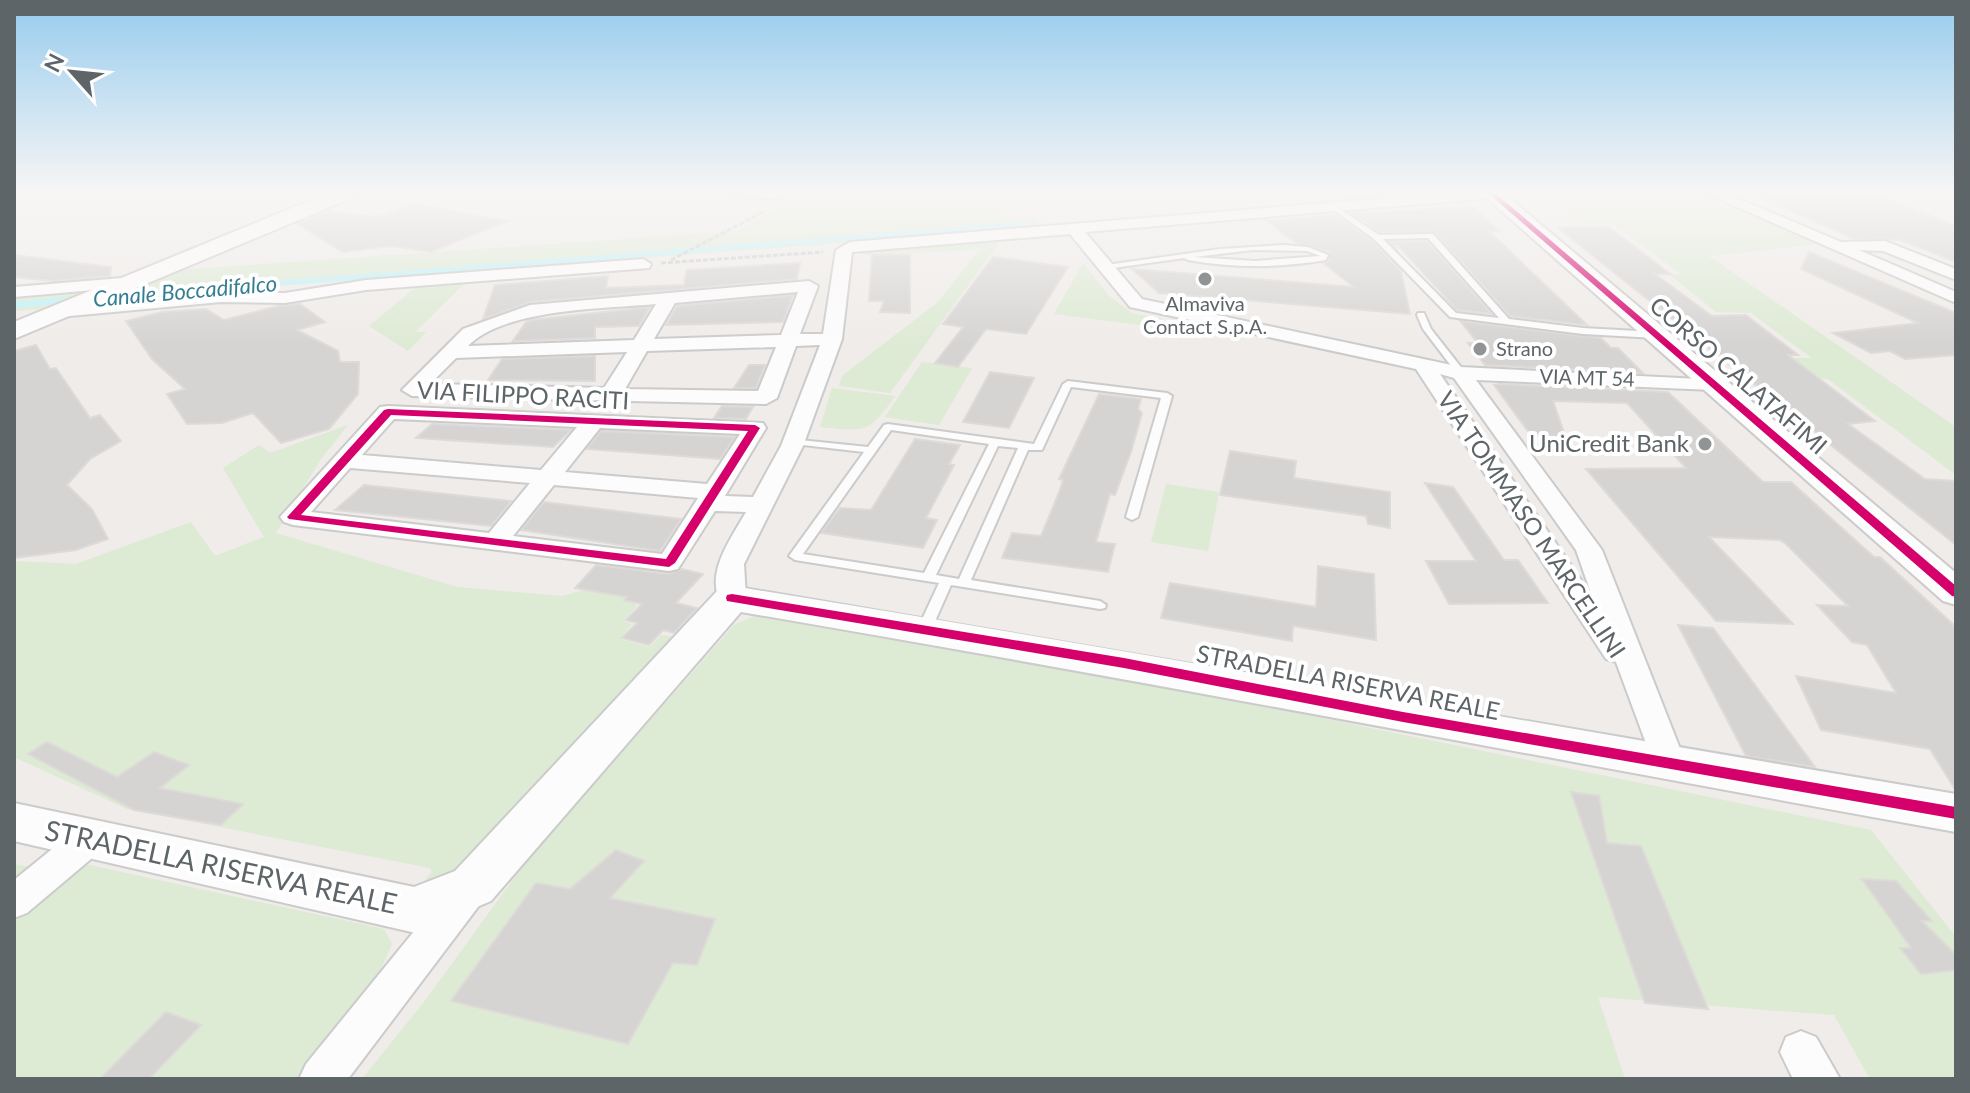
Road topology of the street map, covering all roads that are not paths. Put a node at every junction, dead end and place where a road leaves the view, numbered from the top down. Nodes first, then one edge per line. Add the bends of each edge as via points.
1 (227, 243) edge
2 (898, 243) edge
3 (1086, 243) edge
4 (1383, 243) edge
5 (1436, 243) edge
6 (1555, 243) edge
7 (1830, 243) edge
8 (1835, 245) junction
9 (1188, 258) junction
10 (643, 264) dead end
11 (1106, 267) junction
12 (1956, 275) edge
13 (14, 282) edge
14 (14, 292) edge
15 (669, 298) junction
16 (1956, 298) edge
17 (61, 303) junction
18 (1421, 315) dead end
19 (1507, 322) junction
20 (14, 331) edge
21 (1656, 335) junction
22 (788, 339) junction
23 (832, 339) junction
24 (641, 345) junction
25 (451, 352) junction
26 (1423, 365) junction
27 (1461, 373) junction
28 (1713, 384) junction
29 (611, 394) junction
30 (593, 422) junction
31 (794, 441) junction
32 (995, 442) junction
33 (1024, 446) junction
34 (870, 450) junction
35 (343, 460) junction
36 (547, 478) junction
37 (712, 498) junction
38 (761, 505) junction
39 (1132, 517) dead end
40 (495, 542) junction
41 (928, 578) junction
42 (946, 581) junction
43 (963, 584) junction
44 (1956, 593) edge
45 (732, 598) junction
46 (1100, 605) dead end
47 (925, 628) junction
48 (1638, 685) junction
49 (1669, 764) junction
50 (1956, 813) edge
51 (14, 822) edge
52 (91, 838) junction
53 (473, 886) junction
54 (14, 902) edge
55 (321, 1079) edge

1 - 17 street via 124,286
2 - 23 street via 844,250
3 - 11 street, VIA TOMMASO MARCELLINI
4 - 19 lane via 1453,315
5 - 19 lane
6 - 21 street, CORSO CALATAFIMI
7 - 8 street
8 - 12 street via 1885,246
8 - 16 street
9 - 9 lane via 1292,246 1324,255 1293,261
9 - 11 lane
10 - 17 street via 376,284 285,298
11 - 26 street, VIA TOMMASO MARCELLINI via 1136,303
13 - 17 street
14 - 17 street
15 - 22 street via 809,286
15 - 24 street
15 - 25 street via 536,309 470,333
17 - 20 street
18 - 27 lane
19 - 21 lane
21 - 28 street, CORSO CALATAFIMI
22 - 23 street
22 - 24 street
22 - 29 street via 766,398
23 - 31 street
24 - 25 street
24 - 29 street
25 - 29 street via 412,390
26 - 27 street, VIA TOMMASO MARCELLINI
26 - 48 street, VIA TOMMASO MARCELLINI
27 - 28 street, VIA MT 54
27 - 48 street, VIA TOMMASO MARCELLINI via 1589,550
28 - 44 street, CORSO CALATAFIMI
30 - 35 street, VIA FILIPPO RACITI via 388,412
30 - 36 street, VIA FILIPPO RACITI
30 - 37 street, VIA FILIPPO RACITI via 755,428
31 - 34 lane
31 - 38 street
32 - 33 lane
32 - 34 lane via 888,427
32 - 41 lane
33 - 39 lane via 1038,448 1068,384 1167,396
33 - 43 lane
34 - 41 lane via 795,556
35 - 36 street
35 - 40 street, VIA FILIPPO RACITI via 293,517
36 - 37 street
36 - 40 street, VIA FILIPPO RACITI
37 - 38 street
37 - 40 street, VIA FILIPPO RACITI via 669,563
38 - 45 street via 731,564
41 - 42 lane
42 - 43 lane
42 - 47 lane
43 - 46 lane
45 - 47 street, STRADELLA RISERVA REALE
45 - 53 street, STRADELLA RISERVA REALE
47 - 49 street, STRADELLA RISERVA REALE
48 - 49 street, VIA TOMMASO MARCELLINI
49 - 50 street, STRADELLA RISERVA REALE
51 - 52 street, STRADELLA RISERVA REALE
52 - 53 street, STRADELLA RISERVA REALE via 416,910
52 - 54 street
53 - 55 street

